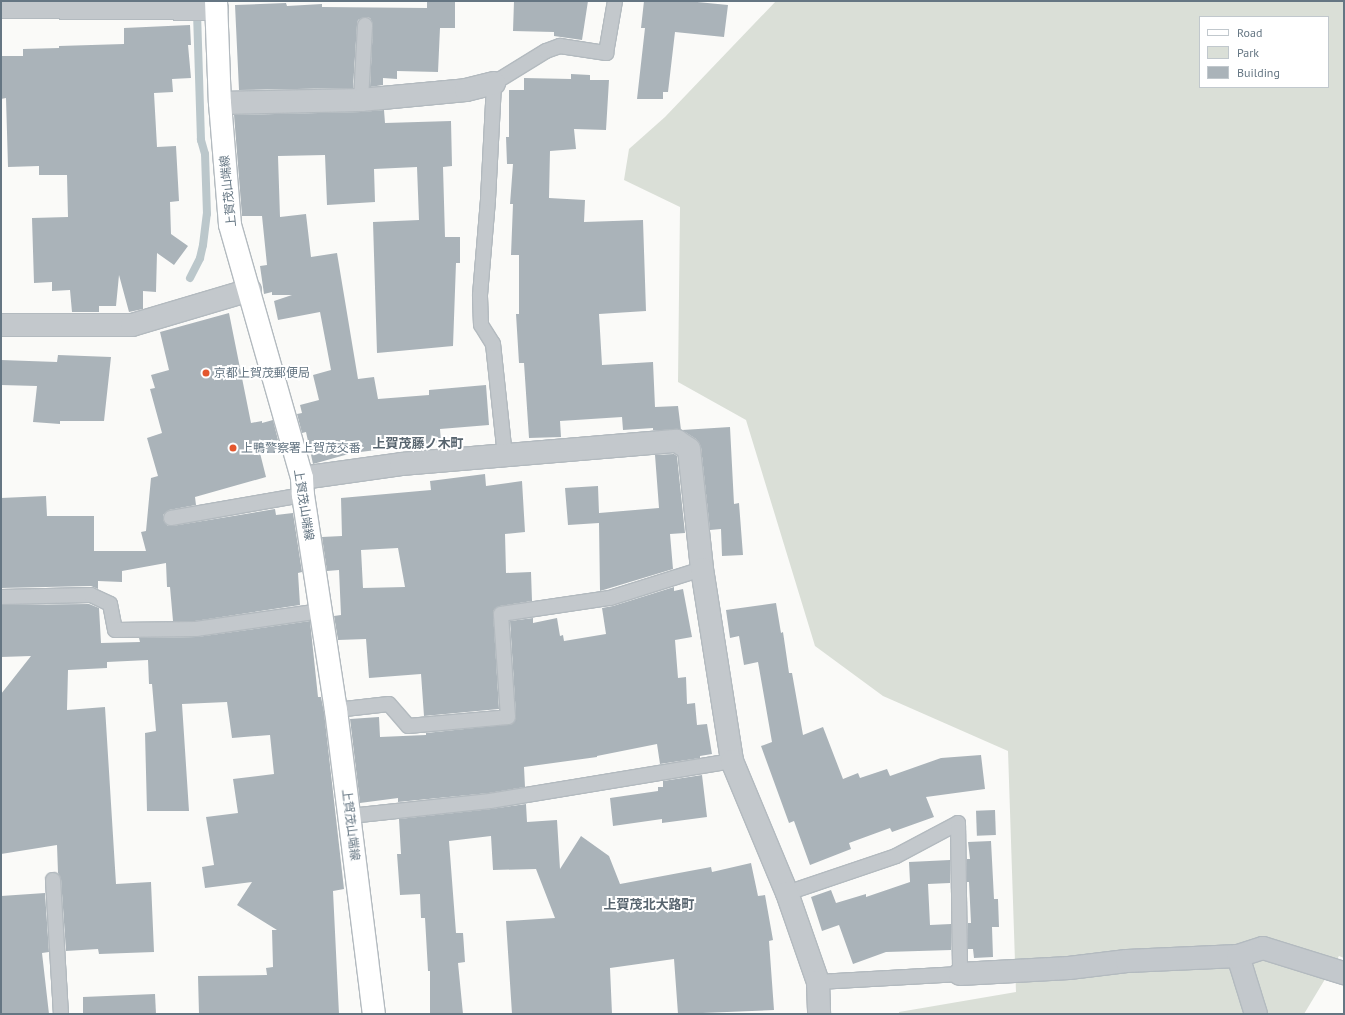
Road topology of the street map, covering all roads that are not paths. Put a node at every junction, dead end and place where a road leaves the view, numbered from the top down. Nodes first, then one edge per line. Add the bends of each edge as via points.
1 (615, 1) edge
2 (214, 6) edge
3 (1, 7) edge
4 (365, 25) dead end
5 (494, 83) junction
6 (361, 100) junction
7 (220, 103) junction
8 (250, 290) junction
9 (1, 325) edge
10 (505, 456) junction
11 (302, 486) junction
12 (171, 518) dead end
13 (702, 570) junction
14 (1, 597) edge
15 (321, 610) junction
16 (336, 710) junction
17 (732, 761) junction
18 (350, 816) junction
19 (53, 880) dead end
20 (787, 893) junction
21 (1238, 956) junction
22 (1344, 973) edge
23 (960, 974) junction
24 (818, 982) junction
25 (61, 1014) edge
26 (374, 1014) edge
27 (819, 1014) edge
28 (1256, 1014) edge

1 - 5 lane via 606,53 560,46 546,51
2 - 3 street via 180,9
2 - 7 main road, 上賀茂山端線
4 - 6 lane
5 - 6 street via 466,90
5 - 10 lane via 480,294 481,325 493,344
6 - 7 street
7 - 8 main road, 上賀茂山端線 via 230,225
8 - 9 street via 132,325
8 - 11 main road, 上賀茂山端線
10 - 11 street via 401,464
10 - 13 street via 677,441 689,449
11 - 12 lane
11 - 15 main road, 上賀茂山端線
13 - 16 lane via 610,598 501,614 508,717 408,726 389,704
13 - 17 street
14 - 15 lane via 91,595 110,604 115,630 196,629
15 - 16 main road, 上賀茂山端線
16 - 18 main road, 上賀茂山端線
17 - 18 lane via 490,801
17 - 20 street
18 - 26 main road, 上賀茂山端線
19 - 25 lane
20 - 23 lane via 896,856 958,823
20 - 24 street
21 - 22 street via 1263,948
21 - 23 street via 1127,961 1069,968
21 - 28 street
23 - 24 lane
24 - 27 street

